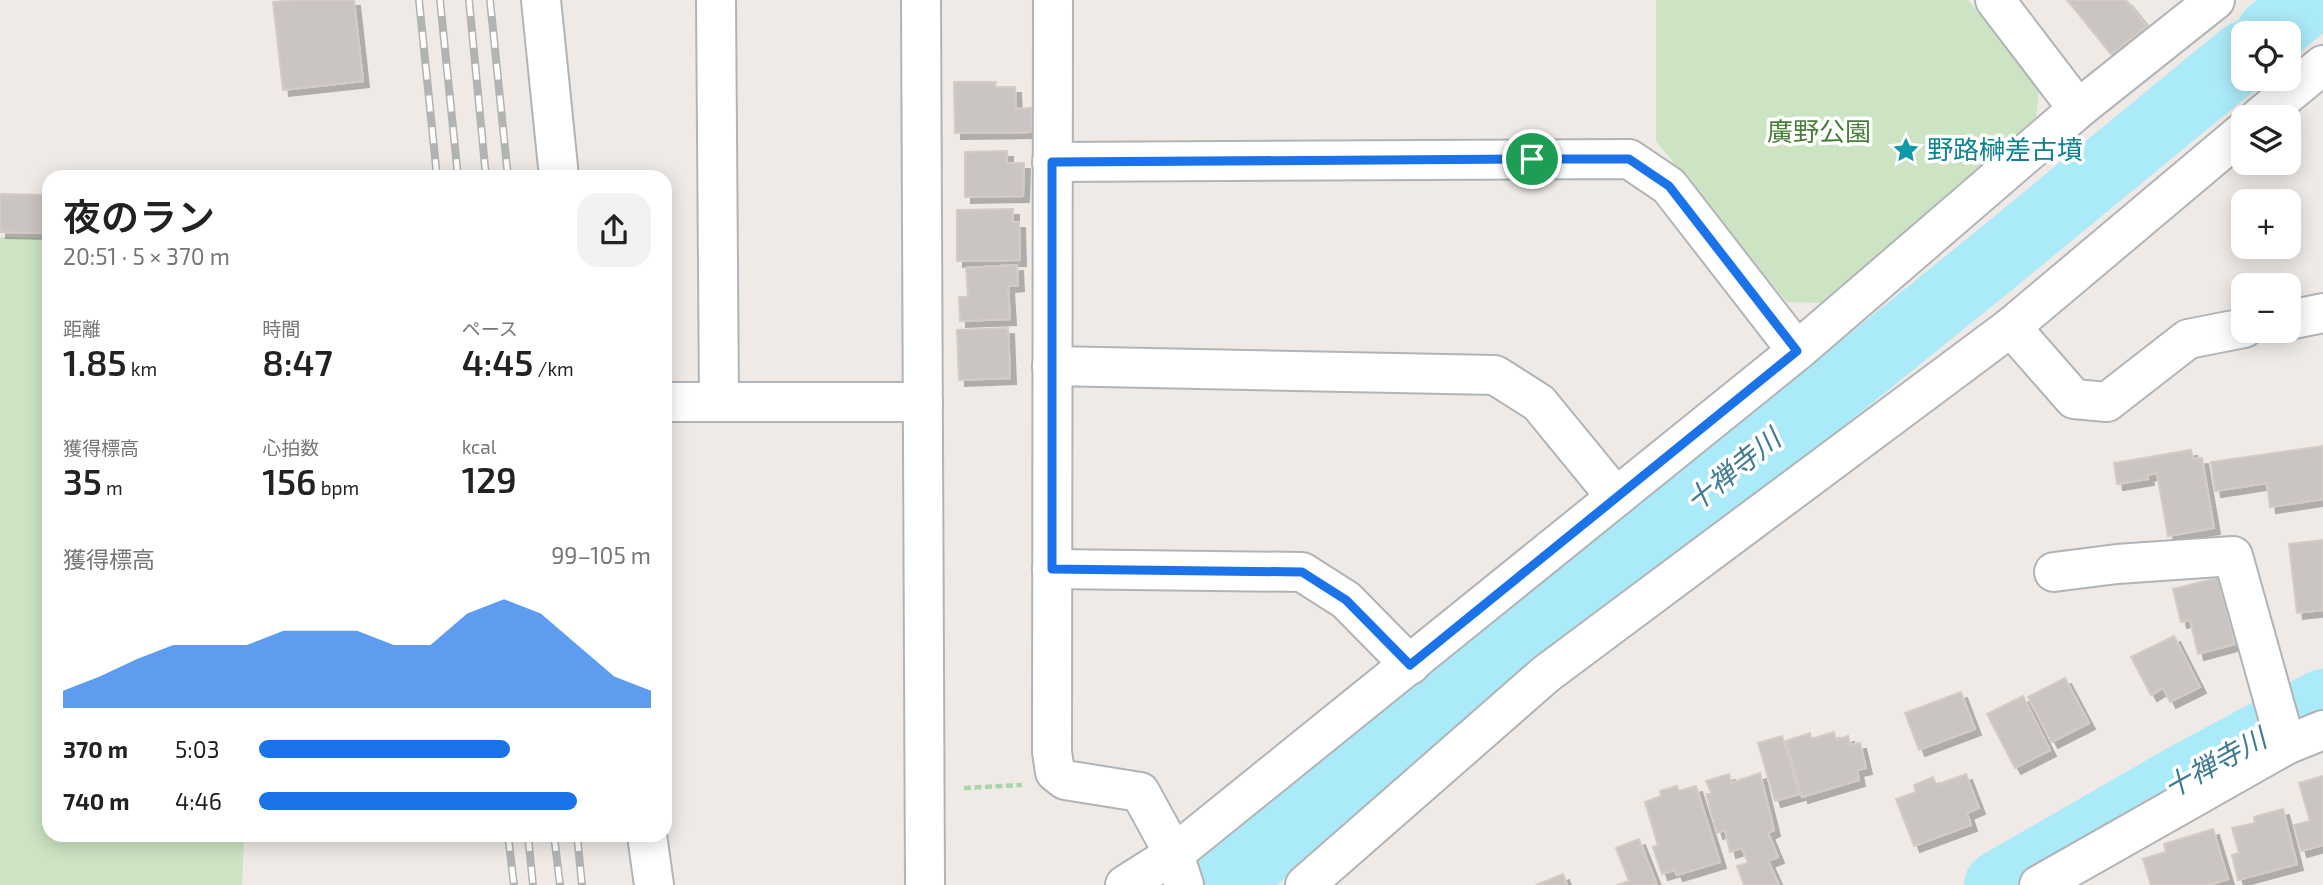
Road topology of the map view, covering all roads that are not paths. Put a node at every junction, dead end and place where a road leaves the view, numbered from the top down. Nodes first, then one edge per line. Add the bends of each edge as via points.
1 (541, 0) edge
2 (716, 0) edge
3 (921, 0) edge
4 (1053, 0) edge
5 (1995, 0) edge
6 (2215, 0) edge
7 (2323, 65) edge
8 (2275, 105) edge
9 (2078, 109) junction
10 (2231, 142) edge
11 (1052, 162) junction
12 (558, 170) edge
13 (2323, 313) edge
14 (2301, 318) edge
15 (2011, 327) junction
16 (2231, 331) edge
17 (1797, 351) junction
18 (1052, 366) junction
19 (672, 402) edge
20 (719, 402) junction
21 (923, 402) junction
22 (1616, 498) junction
23 (1052, 569) junction
24 (2054, 572) dead end
25 (1410, 665) junction
26 (2323, 730) edge
27 (2282, 733) junction
28 (648, 842) edge
29 (1179, 870) edge
30 (654, 885) edge
31 (925, 885) edge
32 (1125, 885) edge
33 (1305, 885) edge
34 (2039, 885) edge

1 - 12 street
2 - 20 street
3 - 21 street
4 - 11 street
5 - 9 street
6 - 9 street
7 - 8 street
9 - 17 street
10 - 15 street
11 - 17 street via 1629,159 1669,186
11 - 18 street
13 - 14 street
15 - 16 street via 2074,399 2108,402 2188,339
15 - 33 street via 1546,674
17 - 22 street
18 - 22 street via 1495,375 1539,403
18 - 23 street
19 - 20 street
20 - 21 street
21 - 31 street
22 - 25 street
23 - 25 street via 1302,572 1346,600
23 - 29 street via 1055,772 1065,780 1140,792
24 - 27 street via 2233,556
25 - 29 street
26 - 27 street
27 - 34 street
28 - 30 street
29 - 32 street

